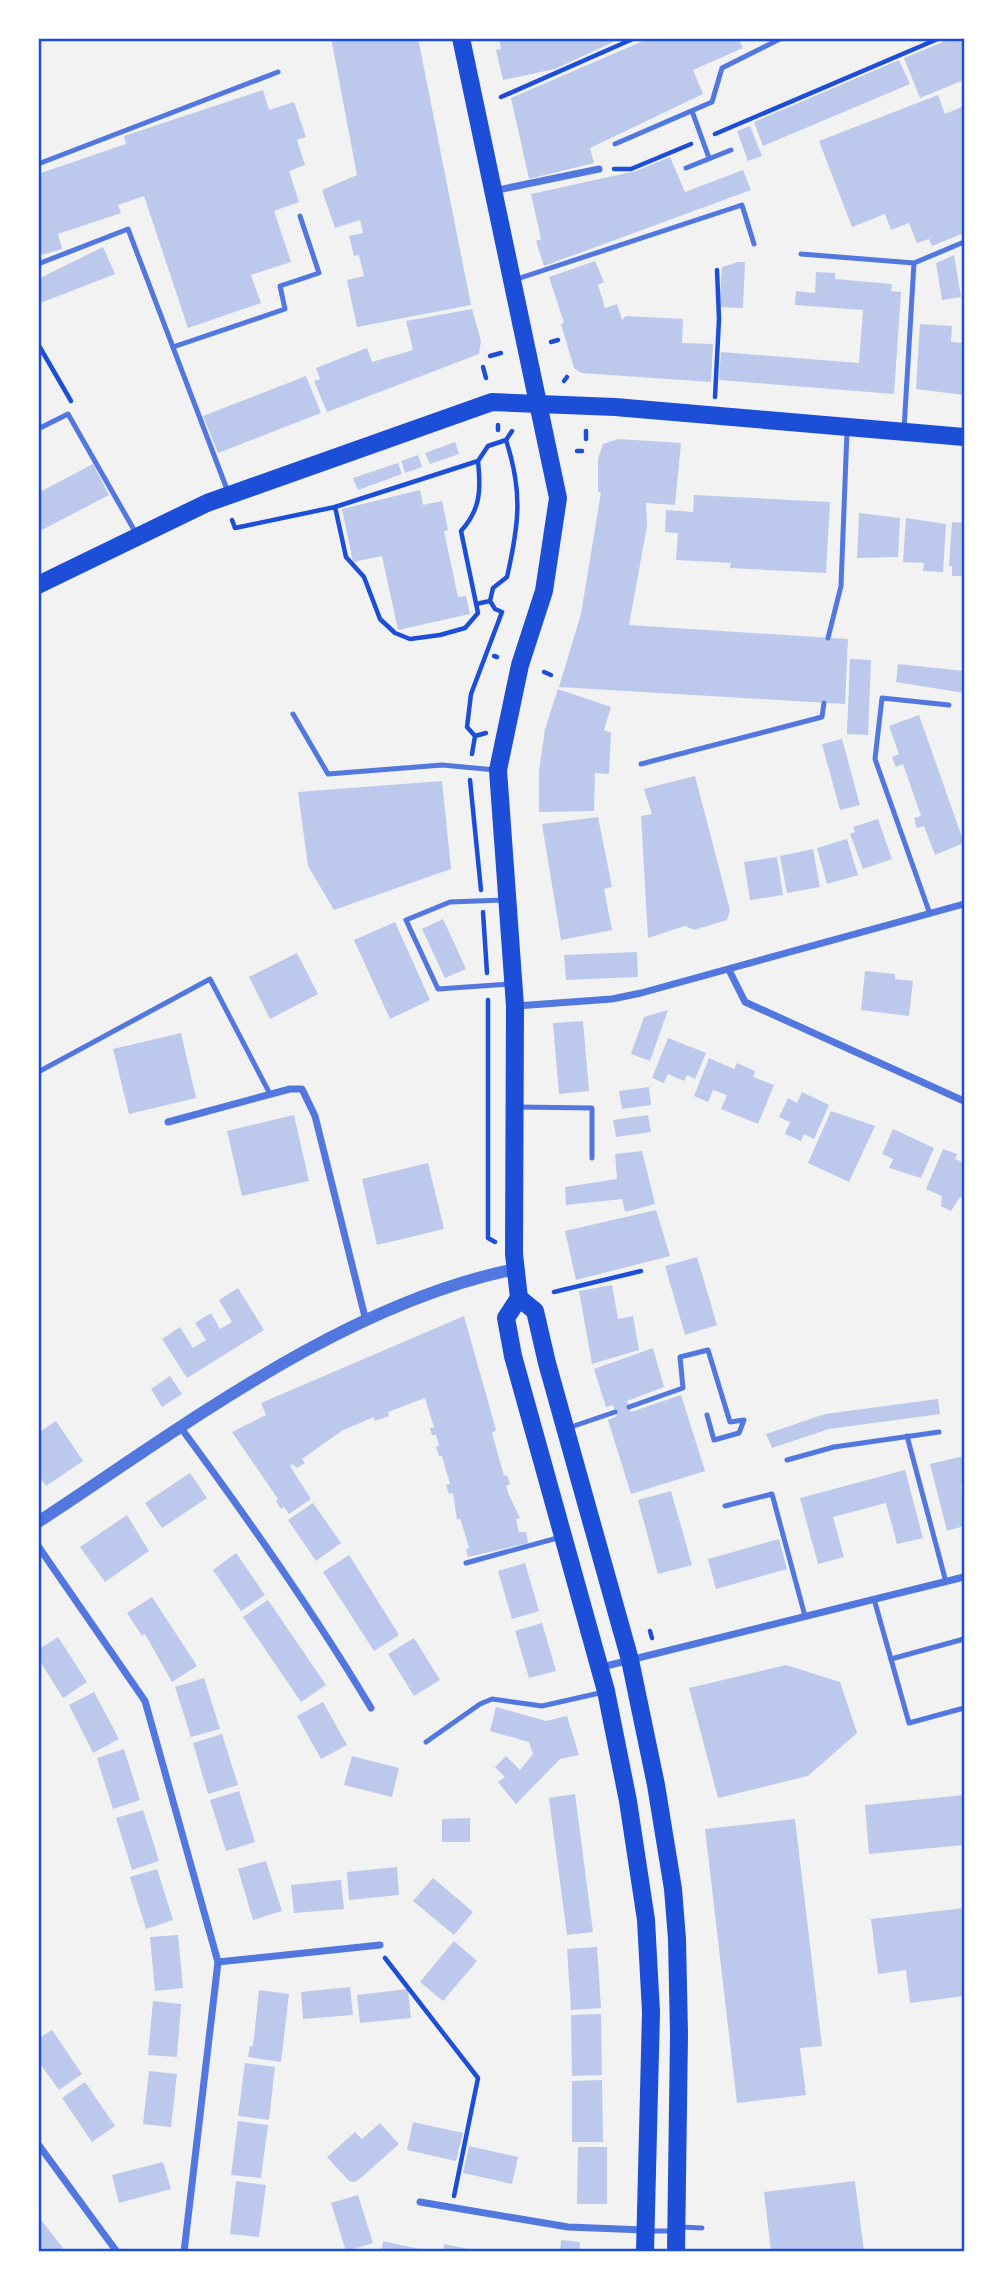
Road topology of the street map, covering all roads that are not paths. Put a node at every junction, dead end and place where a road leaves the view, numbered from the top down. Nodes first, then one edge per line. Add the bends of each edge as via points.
1 (461, 38) edge
2 (782, 38) edge
3 (278, 72) dead end
4 (692, 111) junction
5 (615, 144) dead end
6 (731, 150) dead end
7 (709, 158) junction
8 (38, 164) edge
9 (686, 168) dead end
10 (599, 169) road end
11 (492, 191) junction
12 (300, 216) dead end
13 (964, 242) edge
14 (754, 243) dead end
15 (801, 254) dead end
16 (914, 262) junction
17 (38, 264) edge
18 (511, 281) junction
19 (173, 347) junction
20 (539, 404) junction
21 (847, 428) junction
22 (38, 429) edge
23 (903, 433) junction
24 (964, 437) edge
25 (229, 495) junction
26 (136, 535) junction
27 (38, 585) edge
28 (828, 638) dead end
29 (824, 702) dead end
30 (949, 705) dead end
31 (293, 714) dead end
32 (641, 764) dead end
33 (498, 770) junction
34 (509, 900) junction
35 (964, 904) edge
36 (930, 914) junction
37 (729, 970) junction
38 (514, 984) junction
39 (515, 1006) junction
40 (40, 1071) dead end
41 (270, 1094) junction
42 (964, 1101) edge
43 (514, 1107) junction
44 (168, 1122) dead end
45 (592, 1158) dead end
46 (515, 1269) junction
47 (519, 1298) junction
48 (366, 1321) junction
49 (629, 1407) dead end
50 (615, 1412) dead end
51 (707, 1415) dead end
52 (181, 1428) junction
53 (565, 1430) junction
54 (939, 1432) dead end
55 (907, 1436) junction
56 (787, 1460) dead end
57 (725, 1506) dead end
58 (38, 1522) edge
59 (563, 1536) junction
60 (38, 1546) edge
61 (466, 1563) dead end
62 (964, 1577) edge
63 (946, 1582) junction
64 (874, 1599) junction
65 (805, 1616) junction
66 (964, 1639) edge
67 (891, 1659) junction
68 (630, 1660) junction
69 (600, 1667) junction
70 (607, 1691) junction
71 (371, 1708) dead end
72 (964, 1708) edge
73 (426, 1742) dead end
74 (380, 1945) dead end
75 (218, 1962) junction
76 (38, 2144) edge
77 (420, 2202) dead end
78 (702, 2228) dead end
79 (677, 2229) junction
80 (646, 2231) junction
81 (117, 2252) edge
82 (184, 2252) edge
83 (646, 2252) edge
84 (676, 2252) edge

1 - 11 main road
2 - 4 lane via 722,68 712,102
3 - 8 lane
4 - 5 lane
4 - 7 lane
6 - 7 lane
7 - 9 lane
10 - 11 street
11 - 18 main road
12 - 19 lane via 319,273 280,286 285,309
13 - 16 lane
14 - 18 lane via 743,205
15 - 16 lane
16 - 23 lane
17 - 19 lane via 128,229
18 - 20 main road
19 - 25 lane
20 - 21 main road
20 - 25 main road via 492,402
20 - 33 main road via 558,498 555,531
21 - 23 main road
21 - 28 lane via 841,586
22 - 26 lane via 68,414
23 - 24 main road
25 - 26 main road
26 - 27 main road
29 - 32 lane via 822,717
30 - 36 lane via 882,698 875,759
31 - 33 lane via 328,774 442,765
33 - 34 main road
34 - 38 main road
34 - 38 lane via 450,902 406,920 438,989
35 - 36 street
36 - 37 street
37 - 39 street via 612,999
37 - 42 street via 744,1002
38 - 39 main road
39 - 43 main road
40 - 41 lane via 210,979
41 - 44 street
41 - 48 street via 302,1089 315,1116
43 - 45 lane via 592,1108
43 - 46 main road
46 - 47 main road
46 - 48 street via 451,1286
47 - 53 main road via 535,1311
47 - 59 main road via 506,1318 513,1356
48 - 52 street via 299,1355
49 - 51 lane via 683,1388 680,1357 708,1350 730,1422 744,1420 739,1433 714,1440
50 - 53 lane
52 - 58 street
52 - 71 street via 292,1581
53 - 68 main road
54 - 55 lane
55 - 56 lane via 834,1447
55 - 63 lane
57 - 65 lane via 772,1494
59 - 61 lane
59 - 69 main road
60 - 75 street via 145,1701
62 - 63 street
63 - 64 street
64 - 65 street
64 - 67 lane
65 - 68 street
66 - 67 lane
67 - 72 lane via 909,1723
68 - 69 street
68 - 79 main road via 652,1758 674,1901 680,2034
69 - 70 main road
70 - 73 lane via 542,1706 492,1699
70 - 80 main road via 647,1934 651,2012
74 - 75 street
75 - 82 street
76 - 81 street
77 - 80 street via 568,2227
78 - 79 lane
79 - 80 lane
79 - 84 main road
80 - 83 main road

